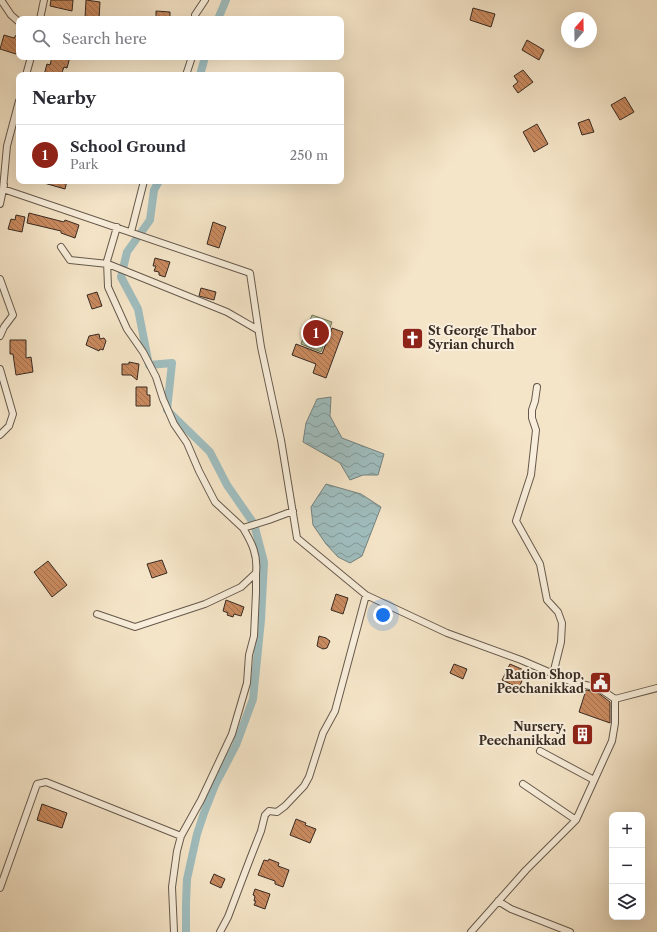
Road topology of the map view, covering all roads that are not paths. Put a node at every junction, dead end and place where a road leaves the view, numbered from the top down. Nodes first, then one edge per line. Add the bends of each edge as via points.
1 (1, 0) edge
2 (44, 0) edge
3 (205, 0) edge
4 (41, 16) edge
5 (196, 16) edge
6 (16, 19) edge
7 (30, 60) edge
8 (191, 60) edge
9 (27, 72) edge
10 (187, 72) edge
11 (16, 112) edge
12 (143, 184) edge
13 (4, 185) junction
14 (0, 204) edge
15 (117, 227) junction
16 (131, 232) junction
17 (61, 247) dead end
18 (108, 264) junction
19 (0, 279) edge
20 (258, 330) junction
21 (0, 336) edge
22 (0, 369) edge
23 (537, 387) dead end
24 (0, 435) edge
25 (293, 511) junction
26 (243, 528) junction
27 (256, 573) junction
28 (366, 595) junction
29 (97, 614) dead end
30 (554, 674) junction
31 (657, 688) edge
32 (615, 699) junction
33 (540, 751) dead end
34 (594, 780) junction
35 (523, 784) dead end
36 (576, 820) junction
37 (181, 836) junction
38 (0, 888) edge
39 (498, 902) junction
40 (174, 932) edge
41 (220, 932) edge
42 (471, 932) edge
43 (570, 932) edge

1 - 6 street
2 - 4 street
3 - 5 street
7 - 9 street
8 - 10 street
11 - 13 street via 7,146
12 - 16 street
13 - 14 street
13 - 15 street via 3,189
15 - 16 street
15 - 18 street
16 - 20 street via 250,273
17 - 18 street via 70,260
18 - 20 street via 227,312
18 - 26 street via 108,287 127,329 156,377 162,399 174,424 187,443 215,502
19 - 21 street via 13,315
20 - 25 street
22 - 24 street via 13,414 9,426
23 - 30 street via 532,410 536,430 531,475 516,522 540,564 547,600 558,612 562,623
25 - 26 street
25 - 28 street via 297,538
26 - 27 street via 255,552
27 - 29 street via 241,587 205,604 135,627
27 - 37 street via 254,636 249,655 247,683 238,716 222,756
28 - 30 street via 447,633
28 - 41 street via 335,711 324,733 309,777 285,806 277,812 269,811 265,815 228,917
30 - 32 street via 572,682 599,688
31 - 32 street
32 - 34 street via 612,741
33 - 34 street
34 - 36 street
35 - 36 street
36 - 39 street
37 - 38 street via 46,782 37,784
37 - 40 street via 172,887
39 - 42 street
39 - 43 street

